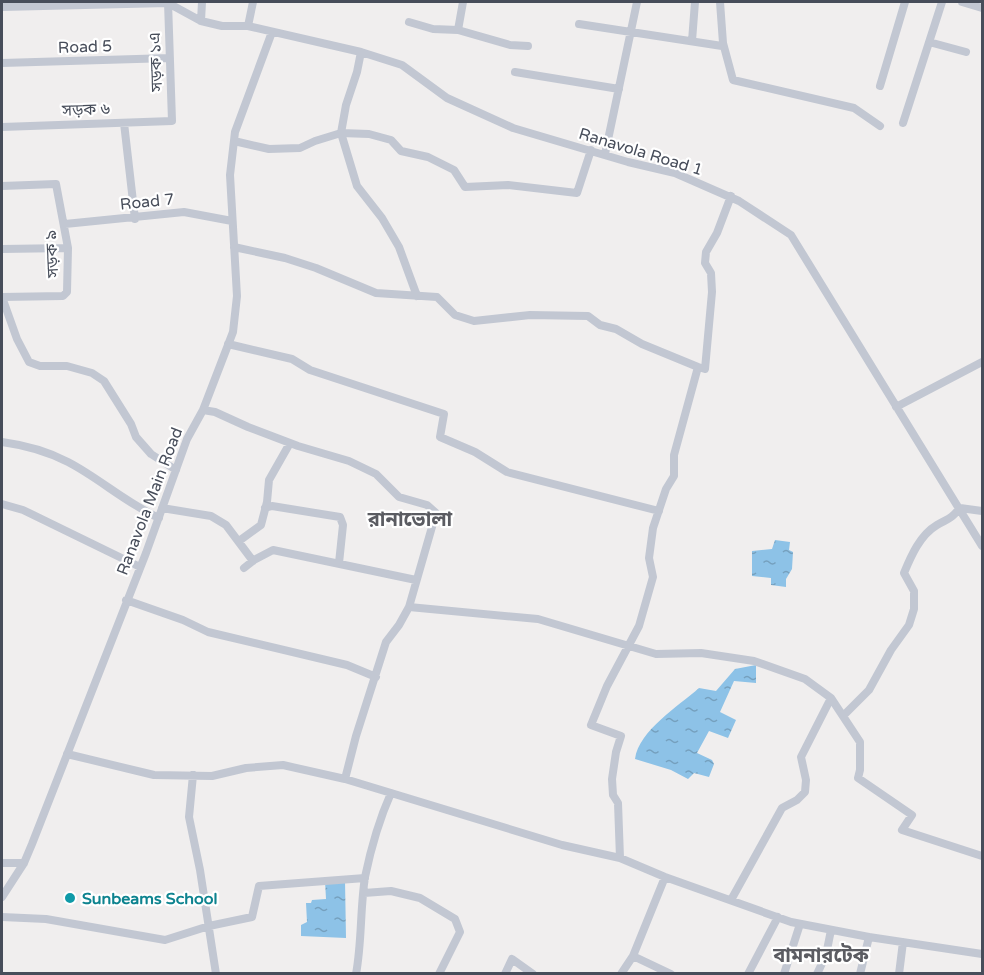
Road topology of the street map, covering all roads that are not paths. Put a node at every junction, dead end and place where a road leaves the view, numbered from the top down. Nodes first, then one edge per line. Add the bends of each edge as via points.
1 (168, 2) edge
2 (202, 2) edge
3 (253, 2) edge
4 (463, 2) edge
5 (637, 2) edge
6 (695, 2) edge
7 (720, 2) edge
8 (905, 2) edge
9 (942, 2) edge
10 (962, 2) edge
11 (2, 7) edge
12 (982, 8) edge
13 (201, 21) junction
14 (409, 22) dead end
15 (579, 24) dead end
16 (248, 26) junction
17 (458, 30) junction
18 (272, 32) junction
19 (631, 33) junction
20 (692, 41) junction
21 (929, 42) junction
22 (723, 43) junction
23 (528, 46) dead end
24 (362, 52) junction
25 (966, 52) dead end
26 (170, 58) junction
27 (2, 63) edge
28 (515, 72) dead end
29 (880, 86) dead end
30 (619, 89) junction
31 (172, 121) joint
32 (124, 123) junction
33 (903, 123) dead end
34 (880, 126) dead end
35 (2, 127) edge
36 (341, 133) junction
37 (234, 141) junction
38 (591, 150) junction
39 (605, 154) junction
40 (2, 186) edge
41 (731, 196) junction
42 (135, 219) junction
43 (232, 221) junction
44 (65, 224) junction
45 (234, 247) junction
46 (68, 248) junction
47 (2, 249) edge
48 (417, 296) junction
49 (2, 297) edge
50 (228, 344) junction
51 (982, 362) edge
52 (698, 367) junction
53 (896, 407) junction
54 (203, 410) junction
55 (2, 442) edge
56 (290, 443) junction
57 (176, 470) junction
58 (2, 504) edge
59 (162, 508) junction
60 (265, 508) junction
61 (960, 508) junction
62 (659, 511) junction
63 (982, 511) edge
64 (159, 518) junction
65 (239, 541) junction
66 (982, 546) edge
67 (253, 561) junction
68 (339, 563) junction
69 (140, 567) junction
70 (244, 568) dead end
71 (417, 580) junction
72 (126, 600) junction
73 (409, 607) junction
74 (627, 646) junction
75 (376, 677) junction
76 (831, 698) junction
77 (843, 716) junction
78 (68, 754) junction
79 (193, 775) junction
80 (345, 779) junction
81 (391, 793) junction
82 (982, 856) edge
83 (620, 858) junction
84 (2, 863) edge
85 (24, 863) junction
86 (665, 877) junction
87 (365, 878) junction
88 (364, 893) junction
89 (2, 897) edge
90 (731, 900) junction
91 (2, 917) edge
92 (778, 917) junction
93 (800, 924) junction
94 (209, 926) junction
95 (831, 930) junction
96 (869, 937) junction
97 (903, 942) junction
98 (982, 954) edge
99 (633, 956) junction
100 (216, 974) edge
101 (356, 974) edge
102 (439, 974) edge
103 (505, 974) edge
104 (533, 974) edge
105 (621, 974) edge
106 (670, 974) edge
107 (748, 974) edge
108 (784, 974) edge
109 (817, 974) edge
110 (861, 974) edge
111 (899, 974) edge

1 - 11 street
1 - 13 street, Ranavola Road 1
1 - 26 street, সড়ক ১এ
2 - 13 street
3 - 16 street
4 - 17 street
5 - 19 street
6 - 20 street
7 - 22 street
8 - 29 street
9 - 21 street
10 - 12 street
13 - 16 street, Ranavola Road 1
14 - 17 street via 433,29
15 - 19 street
16 - 18 street, Ranavola Road 1
17 - 23 street via 510,45
18 - 24 street, Ranavola Road 1
18 - 37 street, Ranavola Main Road
19 - 20 street
19 - 30 street
20 - 22 street via 722,46
21 - 25 street
21 - 33 street
22 - 34 street via 733,80 854,108
24 - 36 street
24 - 38 street, Ranavola Road 1 via 402,65 447,98 513,128
26 - 27 street, Road 5
26 - 31 street, সড়ক ১এ
28 - 30 street
30 - 39 street
31 - 32 street, সড়ক ৬
32 - 35 street, সড়ক ৬
32 - 42 street
36 - 37 street via 300,148 269,149
36 - 38 street via 391,140 401,150 454,170 465,187 508,185 577,193
36 - 48 street via 357,186 399,247
37 - 43 street, Ranavola Main Road via 230,175
38 - 39 street, Ranavola Road 1
39 - 41 street, Ranavola Road 1 via 675,173
40 - 44 street, সড়ক ৯ via 56,184
41 - 52 street via 706,252 712,292 705,369
41 - 53 street, Ranavola Road 1 via 791,235
42 - 43 street, Road 7 via 190,213
42 - 44 street, Road 7
43 - 45 street, Ranavola Main Road
44 - 46 street, সড়ক ৯
45 - 48 street via 316,268 376,293
45 - 50 street, Ranavola Main Road via 237,296
46 - 47 street
46 - 49 street, সড়ক ৯ via 67,292 63,296
48 - 52 street via 437,297 455,315 474,321 530,315 588,316 600,325
49 - 57 street via 29,362 75,368 104,381 136,436 151,454
50 - 54 street, Ranavola Main Road
50 - 62 street via 292,359 310,370 444,414 440,437 507,472
51 - 53 street
52 - 62 street via 674,455 674,476
53 - 61 street, Ranavola Road 1
54 - 56 street
54 - 57 street, Ranavola Main Road
55 - 64 street via 69,462
56 - 60 street via 269,480
56 - 71 street via 370,471 399,497 427,505 436,513
57 - 59 street, Ranavola Main Road
58 - 69 street via 23,510
59 - 64 street, Ranavola Main Road
59 - 65 street via 211,516 229,526
60 - 65 street via 261,525
60 - 68 street via 340,518 343,525
61 - 63 street
61 - 66 street, Ranavola Road 1
61 - 77 street via 951,519 935,526 914,550 904,573 914,591 909,625 869,690
62 - 74 street via 649,558 653,577 639,626
64 - 69 street, Ranavola Main Road
65 - 67 street
67 - 68 street via 273,550
67 - 70 street
68 - 71 street
69 - 72 street, Ranavola Main Road
71 - 73 street
72 - 75 street via 208,632 347,665
72 - 78 street, Ranavola Main Road
73 - 74 street via 538,619
73 - 75 street via 386,642
74 - 76 street via 656,654 701,653 754,661 805,679
74 - 83 street via 591,726 621,736 612,779 618,803
75 - 80 street
76 - 77 street
76 - 90 street via 801,757 805,792 782,808
77 - 82 street via 860,742 858,778 912,814 902,830
78 - 79 street via 154,775
78 - 85 street, Ranavola Main Road
79 - 80 street via 212,776 283,765
79 - 94 street via 189,817
80 - 81 street
81 - 83 street via 562,845
81 - 87 street via 380,818
83 - 86 street
84 - 85 street
85 - 89 street, Ranavola Main Road
86 - 90 street
86 - 99 street
87 - 88 street
87 - 94 street via 259,886 252,917
88 - 101 street
88 - 102 street via 391,891 420,898 454,919 460,932
90 - 92 street
91 - 94 street via 46,919 165,940
92 - 93 street
92 - 107 street
93 - 95 street
93 - 108 street
94 - 100 street
95 - 96 street
95 - 109 street
96 - 97 street
96 - 110 street
97 - 98 street
97 - 111 street
99 - 105 street
99 - 106 street
103 - 104 street via 512,959

